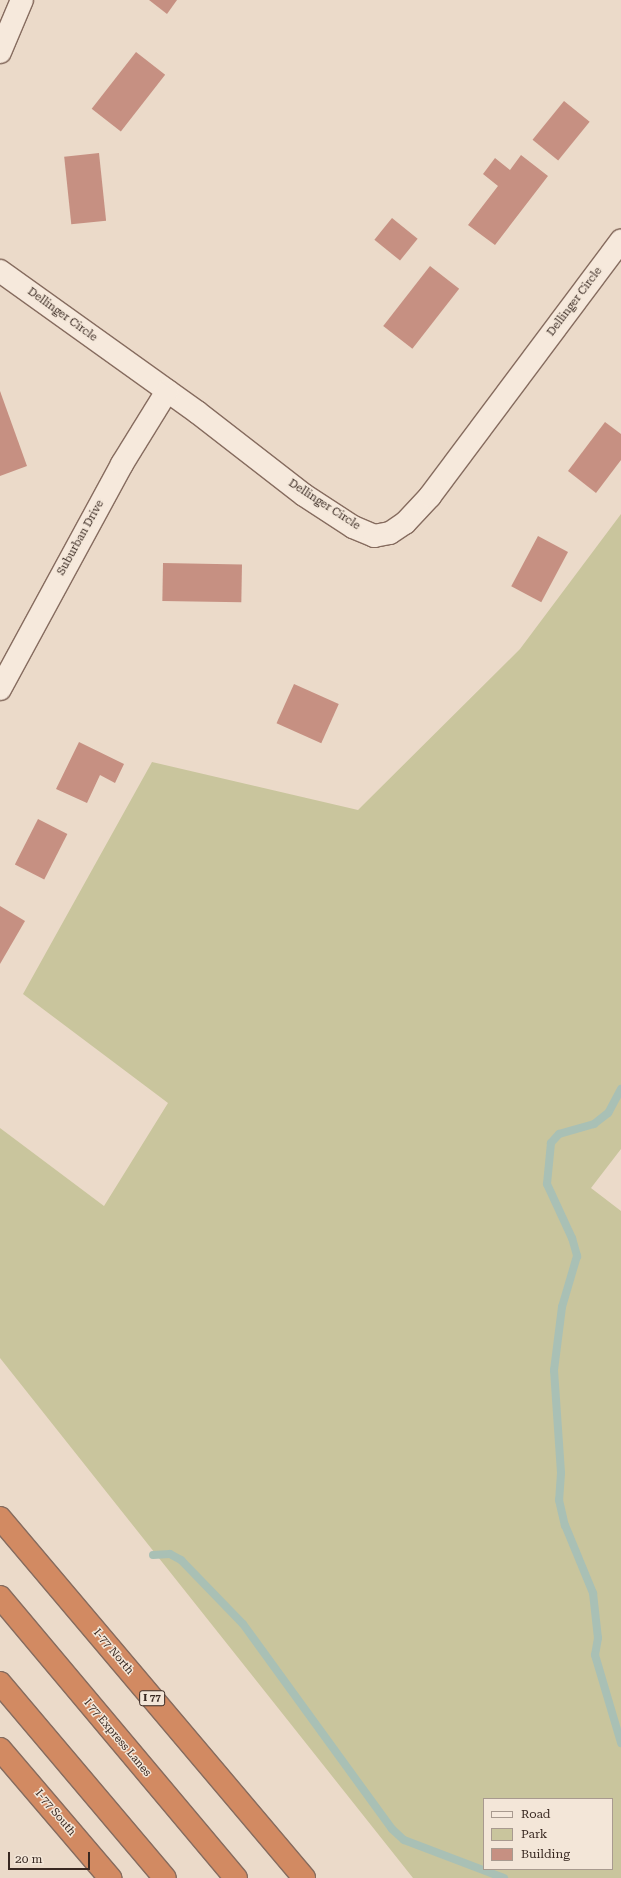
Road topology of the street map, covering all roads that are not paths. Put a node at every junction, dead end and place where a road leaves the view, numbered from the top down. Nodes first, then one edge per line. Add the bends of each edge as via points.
1 (22, 0) edge
2 (0, 52) edge
3 (621, 241) edge
4 (0, 271) edge
5 (167, 390) junction
6 (0, 689) edge
7 (0, 1518) edge
8 (0, 1597) edge
9 (0, 1683) edge
10 (0, 1749) edge
11 (110, 1878) edge
12 (165, 1878) edge
13 (236, 1878) edge
14 (304, 1878) edge

1 - 2 street
3 - 5 street, Dellinger Circle via 430,496 405,523 390,533 374,536 353,527 304,495
4 - 5 street, Dellinger Circle
5 - 6 street, Suburban Drive via 122,464
7 - 14 highway, I-77 North / I 77
8 - 13 highway, I 77 Express Lanes
9 - 12 highway
10 - 11 highway, I-77 South

